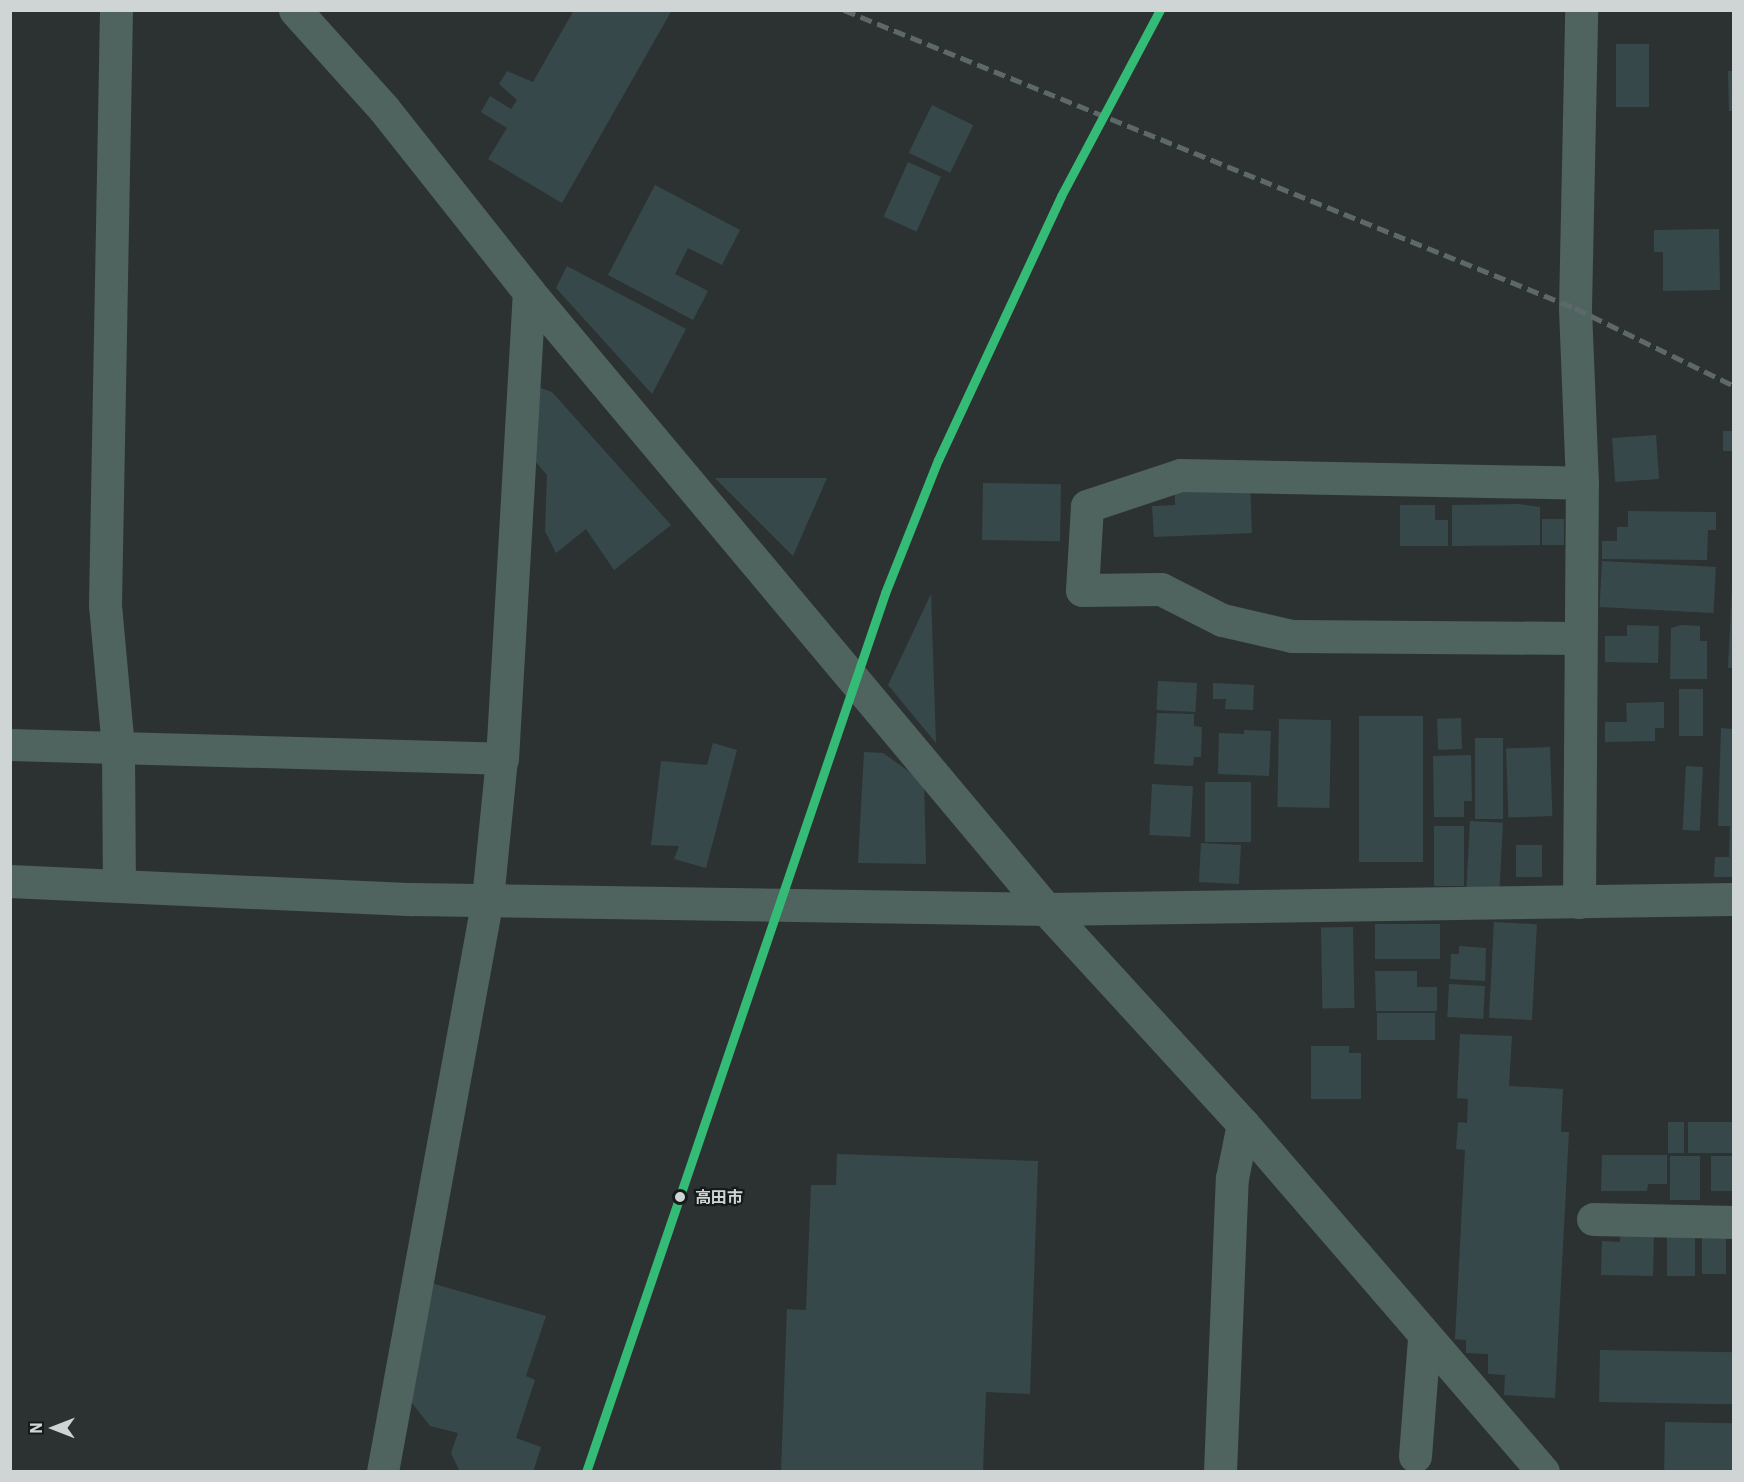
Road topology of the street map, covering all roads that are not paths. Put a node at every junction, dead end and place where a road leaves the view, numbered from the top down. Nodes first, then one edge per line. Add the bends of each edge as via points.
1 (116, 10) edge
2 (295, 10) edge
3 (1581, 10) edge
4 (529, 292) junction
5 (1582, 483) junction
6 (1579, 638) junction
7 (10, 745) edge
8 (118, 749) junction
9 (502, 759) junction
10 (10, 880) edge
11 (119, 882) junction
12 (488, 899) junction
13 (1734, 899) edge
14 (1579, 902) junction
15 (1046, 909) junction
16 (1243, 1124) junction
17 (1593, 1219) dead end
18 (1734, 1222) edge
19 (1424, 1338) junction
20 (1416, 1456) dead end
21 (383, 1472) edge
22 (1220, 1472) edge
23 (1543, 1472) edge

1 - 8 street via 105,605
2 - 4 street via 384,109
3 - 5 street via 1575,308
4 - 9 street
4 - 15 street
5 - 6 street
5 - 6 street via 1180,475 1087,506 1082,590 1161,589 1222,620 1292,636
6 - 14 street
7 - 8 street
8 - 9 street
8 - 11 street
9 - 12 street
10 - 11 street
11 - 12 street
12 - 15 street
12 - 21 street
13 - 14 street
14 - 15 street
15 - 16 street
16 - 19 street
16 - 22 street via 1232,1178
17 - 18 street
19 - 20 street
19 - 23 street

